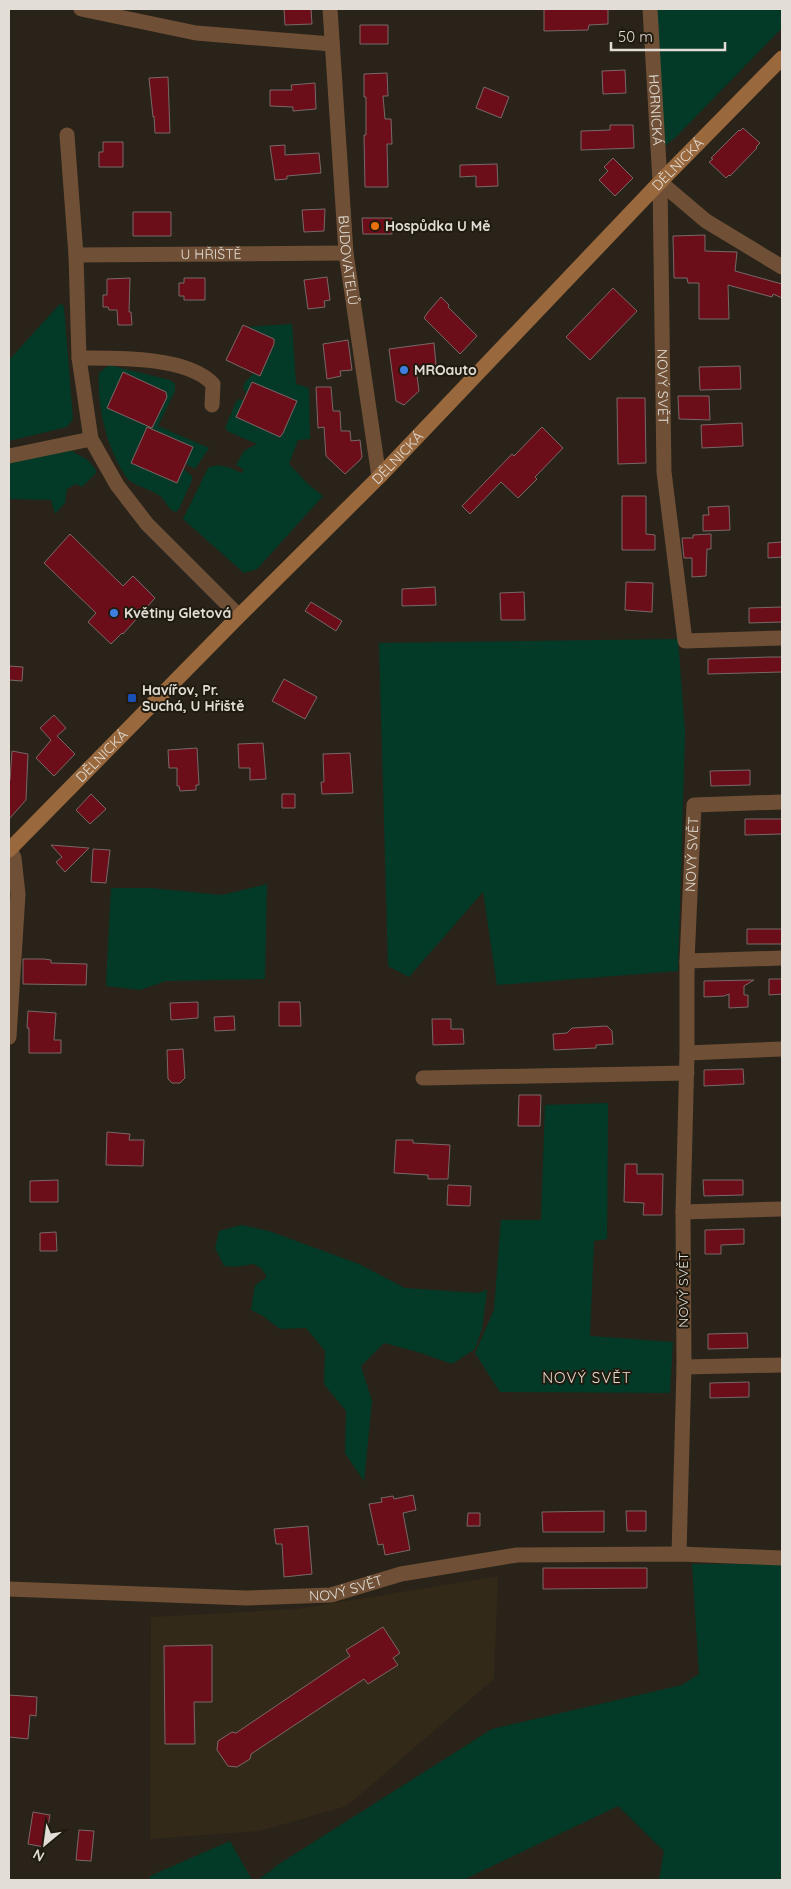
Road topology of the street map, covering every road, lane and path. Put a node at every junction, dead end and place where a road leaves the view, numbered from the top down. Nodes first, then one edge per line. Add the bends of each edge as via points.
1 (81, 9) edge
2 (330, 9) edge
3 (650, 9) edge
4 (332, 44) junction
5 (782, 58) edge
6 (67, 135) dead end
7 (660, 182) junction
8 (346, 253) junction
9 (76, 255) junction
10 (782, 267) edge
11 (79, 358) junction
12 (212, 405) dead end
13 (91, 439) junction
14 (9, 456) edge
15 (379, 477) junction
16 (239, 616) junction
17 (782, 638) edge
18 (782, 802) edge
19 (10, 850) edge
20 (782, 958) edge
21 (687, 961) junction
22 (9, 1037) edge
23 (782, 1049) edge
24 (687, 1053) junction
25 (687, 1073) junction
26 (423, 1078) dead end
27 (782, 1209) edge
28 (683, 1212) junction
29 (782, 1365) edge
30 (684, 1367) junction
31 (679, 1554) junction
32 (782, 1558) edge
33 (9, 1589) edge

1 - 4 street via 196,34
2 - 4 street, BUDOVATELŮ
3 - 7 street, HORNICKÁ
4 - 8 street, BUDOVATELŮ
5 - 7 street, DĚLNICKÁ
6 - 9 street
7 - 10 street via 706,221
7 - 15 street, DĚLNICKÁ
7 - 17 street, NOVÝ SVĚT via 664,472 685,641
8 - 9 street, U HŘIŠTĚ
8 - 15 street, BUDOVATELŮ
9 - 11 street
11 - 12 street via 156,360 194,371 206,376 213,384
11 - 13 street
13 - 14 street
13 - 16 street via 117,485 147,524
15 - 16 street, DĚLNICKÁ
16 - 19 street, DĚLNICKÁ
18 - 21 street, NOVÝ SVĚT via 694,805
19 - 22 street via 14,858 18,894
20 - 21 street
21 - 24 street, NOVÝ SVĚT
23 - 24 street
24 - 25 street, NOVÝ SVĚT
25 - 26 street
25 - 28 street, NOVÝ SVĚT
27 - 28 street
28 - 30 street, NOVÝ SVĚT
29 - 30 street
30 - 31 street, NOVÝ SVĚT
31 - 32 street, NOVÝ SVĚT
31 - 33 street, NOVÝ SVĚT via 517,1554 401,1574 331,1595 246,1598

